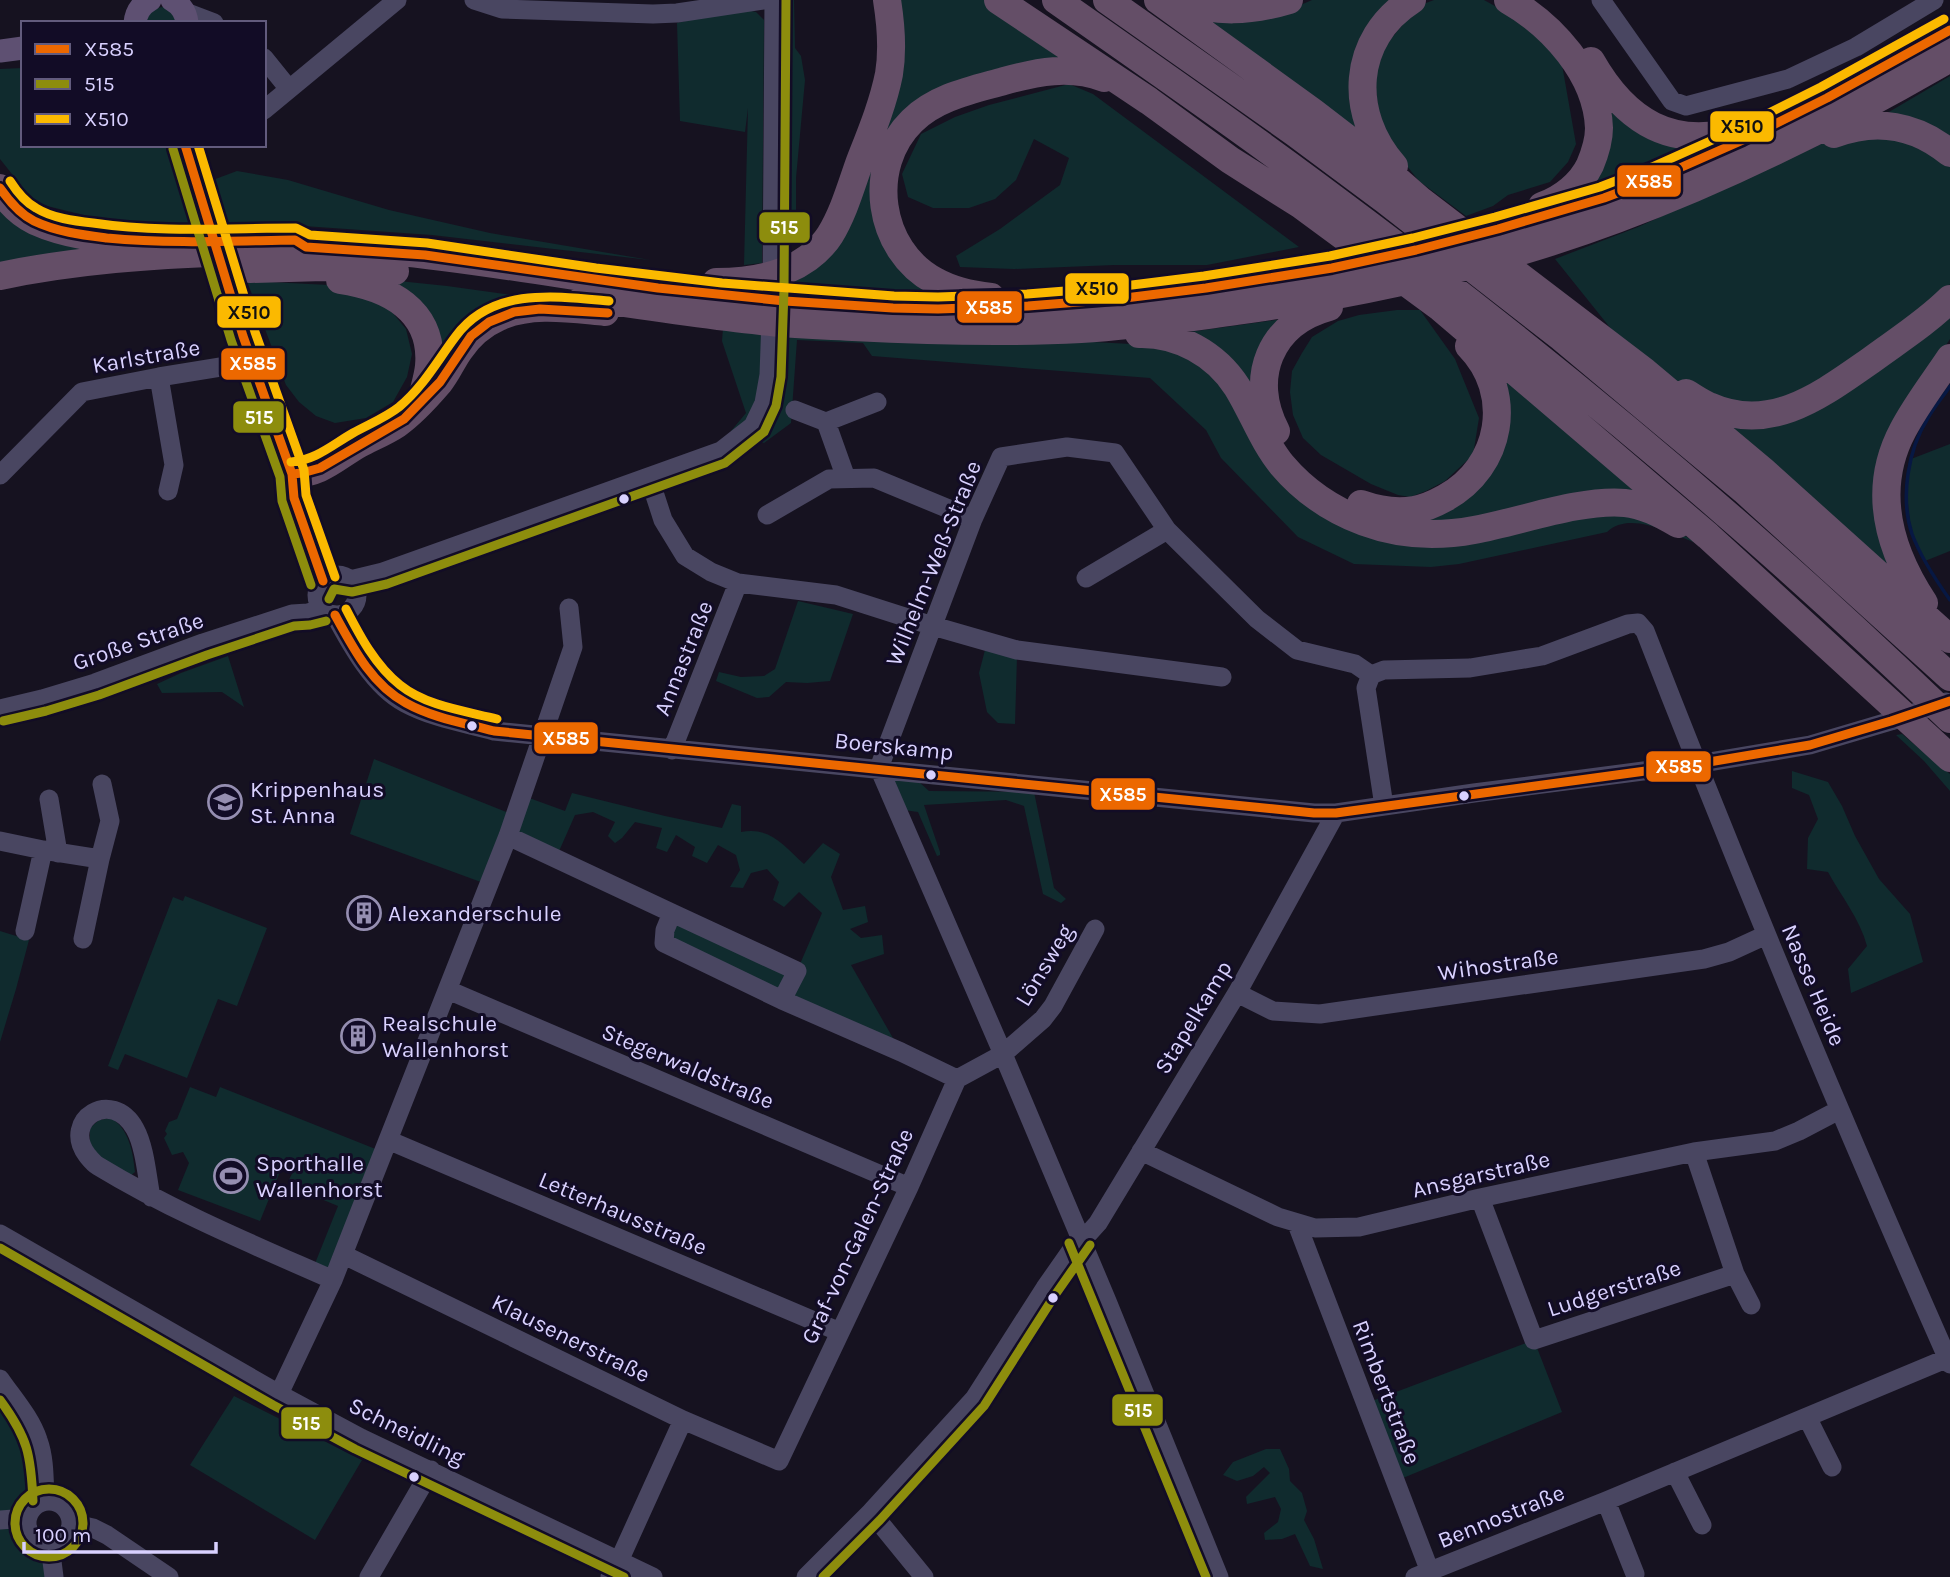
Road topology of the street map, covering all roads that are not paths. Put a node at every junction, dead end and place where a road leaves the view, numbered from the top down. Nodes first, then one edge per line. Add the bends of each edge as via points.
1 (149, 0) edge
2 (397, 0) edge
3 (474, 0) edge
4 (763, 0) edge
5 (774, 0) edge
6 (887, 0) edge
7 (999, 0) edge
8 (1055, 0) edge
9 (1107, 0) edge
10 (1158, 0) edge
11 (1177, 0) edge
12 (1289, 0) edge
13 (1412, 0) edge
14 (1508, 0) edge
15 (1535, 0) edge
16 (1601, 0) edge
17 (1934, 0) edge
18 (181, 12) edge
19 (132, 21) edge
20 (208, 21) edge
21 (1950, 30) edge
22 (21, 48) edge
23 (0, 51) edge
24 (1950, 58) edge
25 (266, 60) edge
26 (289, 89) junction
27 (1130, 89) junction
28 (266, 108) edge
29 (1794, 130) junction
30 (186, 147) edge
31 (1950, 153) edge
32 (0, 188) edge
33 (1421, 201) junction
34 (1481, 235) junction
35 (251, 253) junction
36 (185, 256) junction
37 (283, 268) junction
38 (0, 276) edge
39 (0, 292) edge
40 (1347, 294) junction
41 (1950, 299) edge
42 (1091, 302) junction
43 (1441, 308) junction
44 (764, 310) junction
45 (1082, 329) junction
46 (1950, 358) edge
47 (251, 360) junction
48 (1644, 372) junction
49 (159, 377) junction
50 (877, 402) dead end
51 (421, 403) junction
52 (795, 411) dead end
53 (826, 422) junction
54 (290, 468) junction
55 (0, 475) edge
56 (649, 477) junction
57 (846, 478) junction
58 (168, 491) dead end
59 (766, 515) dead end
60 (973, 519) junction
61 (1167, 530) junction
62 (1708, 536) junction
63 (1086, 578) dead end
64 (738, 583) junction
65 (336, 595) junction
66 (569, 608) dead end
67 (933, 626) junction
68 (1949, 638) edge
69 (1371, 675) junction
70 (1222, 677) dead end
71 (1950, 677) edge
72 (1950, 701) edge
73 (0, 709) edge
74 (1950, 719) edge
75 (541, 736) junction
76 (672, 750) junction
77 (1950, 758) edge
78 (1697, 764) junction
79 (878, 768) junction
80 (102, 783) dead end
81 (49, 799) dead end
82 (1384, 806) junction
83 (1336, 813) junction
84 (508, 836) junction
85 (0, 841) edge
86 (51, 852) junction
87 (100, 859) junction
88 (673, 913) junction
89 (1095, 929) dead end
90 (24, 931) dead end
91 (1766, 935) junction
92 (83, 939) dead end
93 (448, 990) junction
94 (1237, 993) junction
95 (782, 1000) junction
96 (1003, 1054) junction
97 (957, 1079) junction
98 (1839, 1110) junction
99 (388, 1140) junction
100 (1141, 1151) junction
101 (1694, 1152) junction
102 (909, 1187) junction
103 (151, 1197) junction
104 (1480, 1198) junction
105 (1297, 1223) junction
106 (0, 1234) edge
107 (1080, 1238) junction
108 (344, 1255) junction
109 (1735, 1273) junction
110 (333, 1280) junction
111 (1751, 1305) dead end
112 (840, 1332) junction
113 (1949, 1361) edge
114 (0, 1379) edge
115 (279, 1394) junction
116 (1807, 1417) junction
117 (683, 1420) junction
118 (779, 1461) joint
119 (1832, 1467) dead end
120 (431, 1470) junction
121 (1675, 1472) junction
122 (45, 1501) junction
123 (1606, 1501) junction
124 (872, 1511) junction
125 (27, 1518) junction
126 (0, 1520) edge
127 (71, 1523) junction
128 (1702, 1525) dead end
129 (50, 1546) junction
130 (615, 1569) edge
131 (1635, 1574) dead end
132 (1426, 1575) edge
133 (54, 1577) edge
134 (169, 1577) edge
135 (369, 1577) edge
136 (653, 1577) edge
137 (806, 1577) edge
138 (923, 1577) edge
139 (1219, 1577) edge

1 - 19 main road
2 - 26 street
3 - 4 street via 502,9 653,14
5 - 56 street via 772,290 764,403 752,426 721,451
6 - 44 highway via 889,74 839,217 828,238 809,258 784,271
7 - 27 highway
8 - 74 highway via 1289,165 1541,358 1725,512
9 - 71 highway via 1339,165 1561,337 1744,490
10 - 33 highway via 1313,112
11 - 12 highway via 1218,10 1243,10
13 - 33 highway via 1382,25 1371,44 1362,87 1372,131 1384,154 1413,183
14 - 34 highway via 1553,32 1573,58 1588,85 1599,130 1586,173 1569,191 1550,203 1496,221
15 - 29 highway via 1569,29 1616,99 1654,127 1684,136 1712,136 1765,120
16 - 17 street via 1672,101 1686,106 1788,79 1856,47
18 - 20 street
21 - 29 highway via 1843,91
22 - 23 main road
24 - 29 highway via 1885,95
25 - 26 street
26 - 28 street
27 - 42 highway via 1098,76 1059,70 947,98 912,120 892,149 883,181 886,220 894,238 918,269 935,281 989,297 1073,295
27 - 43 highway via 1301,205
29 - 31 highway via 1826,137 1846,129 1892,126 1916,131
29 - 34 highway via 1746,141 1612,195
29 - 40 highway via 1694,189 1616,220 1514,254
30 - 47 main road
32 - 36 highway via 18,210 34,220
33 - 48 highway
34 - 42 highway via 1273,279
35 - 36 highway
35 - 37 highway
35 - 44 highway via 295,240 306,247 415,254 592,279 615,275 704,281
36 - 38 highway via 68,263
36 - 39 highway via 100,277
37 - 44 highway via 385,270 634,305
37 - 51 highway via 300,275 352,281 405,303 416,315 429,348
40 - 43 highway via 1330,307 1303,317 1271,349 1265,371 1266,410 1304,468 1352,501 1374,509 1417,510 1456,492 1474,475 1494,440 1493,386 1476,353 1446,322
40 - 45 highway
41 - 48 highway via 1821,395 1788,410 1762,415 1709,407
42 - 44 highway via 948,309
43 - 62 highway
44 - 45 highway via 896,329
44 - 51 highway via 747,327 555,308 502,316 471,335
45 - 62 highway via 1093,335 1169,337 1207,356 1236,386 1267,444 1300,485 1365,522 1394,530 1445,534 1578,507 1625,503
46 - 68 highway via 1902,432 1886,496 1899,559
47 - 49 street, Karlstraße
47 - 54 main road
48 - 68 highway via 1762,470
49 - 55 street, Karlstraße via 82,392
49 - 58 street via 174,465
50 - 53 street
51 - 54 highway via 398,424 325,466 306,474
52 - 53 street
53 - 57 street
54 - 65 street, Boerskamp via 294,498
56 - 64 street via 663,520 685,556
56 - 65 street via 383,572
57 - 59 street via 829,479
57 - 60 street via 874,478
60 - 61 street, Wilhelm-Weß-Straße via 1002,457 1067,447 1115,453
60 - 67 street, Wilhelm-Weß-Straße
61 - 63 street
61 - 69 street, Wilhelm-Weß-Straße via 1257,619 1297,650 1356,664
62 - 77 highway
64 - 67 street via 836,595
64 - 76 street, Annastraße
65 - 73 street, Große Straße via 95,683
65 - 75 street, Boerskamp via 355,648 389,692 445,718 494,731
66 - 75 street via 573,647
67 - 70 street via 1017,650
67 - 79 street, Wilhelm-Weß-Straße
69 - 78 street, Nasse Heide via 1384,670 1470,668 1542,656 1638,624 1645,631
69 - 82 street via 1366,688
72 - 78 street, Boerskamp via 1810,745
75 - 76 street, Boerskamp
75 - 84 street
76 - 79 street, Boerskamp
78 - 82 street, Boerskamp
78 - 91 street, Nasse Heide
79 - 83 street, Boerskamp
79 - 96 street
80 - 87 street via 110,821
81 - 86 street
82 - 83 street, Boerskamp
83 - 94 street, Stapelkamp
84 - 88 street
84 - 93 street
85 - 86 street
86 - 87 street
86 - 90 street
87 - 92 street
88 - 95 street via 664,943
88 - 95 street via 797,971
89 - 96 street, Lönsweg via 1054,1006
91 - 94 street, Wihostraße via 1704,959 1320,1014 1273,1011
91 - 98 street, Nasse Heide
93 - 99 street
93 - 102 street, Stegerwaldstraße
94 - 100 street, Stapelkamp
95 - 97 street
96 - 97 street
96 - 107 street
97 - 102 street, Graf-von-Galen-Straße
98 - 101 street, Ansgarstraße via 1774,1141
98 - 113 street, Nasse Heide
99 - 108 street
99 - 112 street, Letterhausstraße
100 - 105 street, Ansgarstraße
100 - 107 street, Stapelkamp via 1098,1223
101 - 104 street, Ansgarstraße
101 - 109 street
102 - 112 street, Graf-von-Galen-Straße
103 - 103 street via 139,1138 125,1114 113,1109 96,1111 79,1131 79,1143 94,1164
103 - 110 street
104 - 105 street, Ansgarstraße via 1359,1227 1315,1228
104 - 109 street, Ludgerstraße via 1534,1340
105 - 132 street, Rimbertstraße
106 - 115 street, Schneidling
107 - 124 street, Stapelkamp via 974,1399
107 - 139 street
108 - 110 street
108 - 117 street, Klausenerstraße
109 - 111 street
110 - 115 street
112 - 118 street, Graf-von-Galen-Straße
113 - 116 street, Bennostraße
114 - 122 street via 38,1439
115 - 120 street, Schneidling
116 - 119 street
116 - 121 street, Bennostraße
117 - 118 street, Klausenerstraße
117 - 130 street
120 - 130 street, Schneidling
120 - 135 street
121 - 123 street, Bennostraße
121 - 128 street
122 - 125 street
122 - 127 street via 60,1504
123 - 131 street
123 - 132 street, Bennostraße
124 - 137 street, Stapelkamp
124 - 138 street
125 - 126 street
125 - 129 street via 31,1536
127 - 129 street via 67,1536
127 - 134 street via 107,1535
129 - 133 street
130 - 136 street, Schneidling

